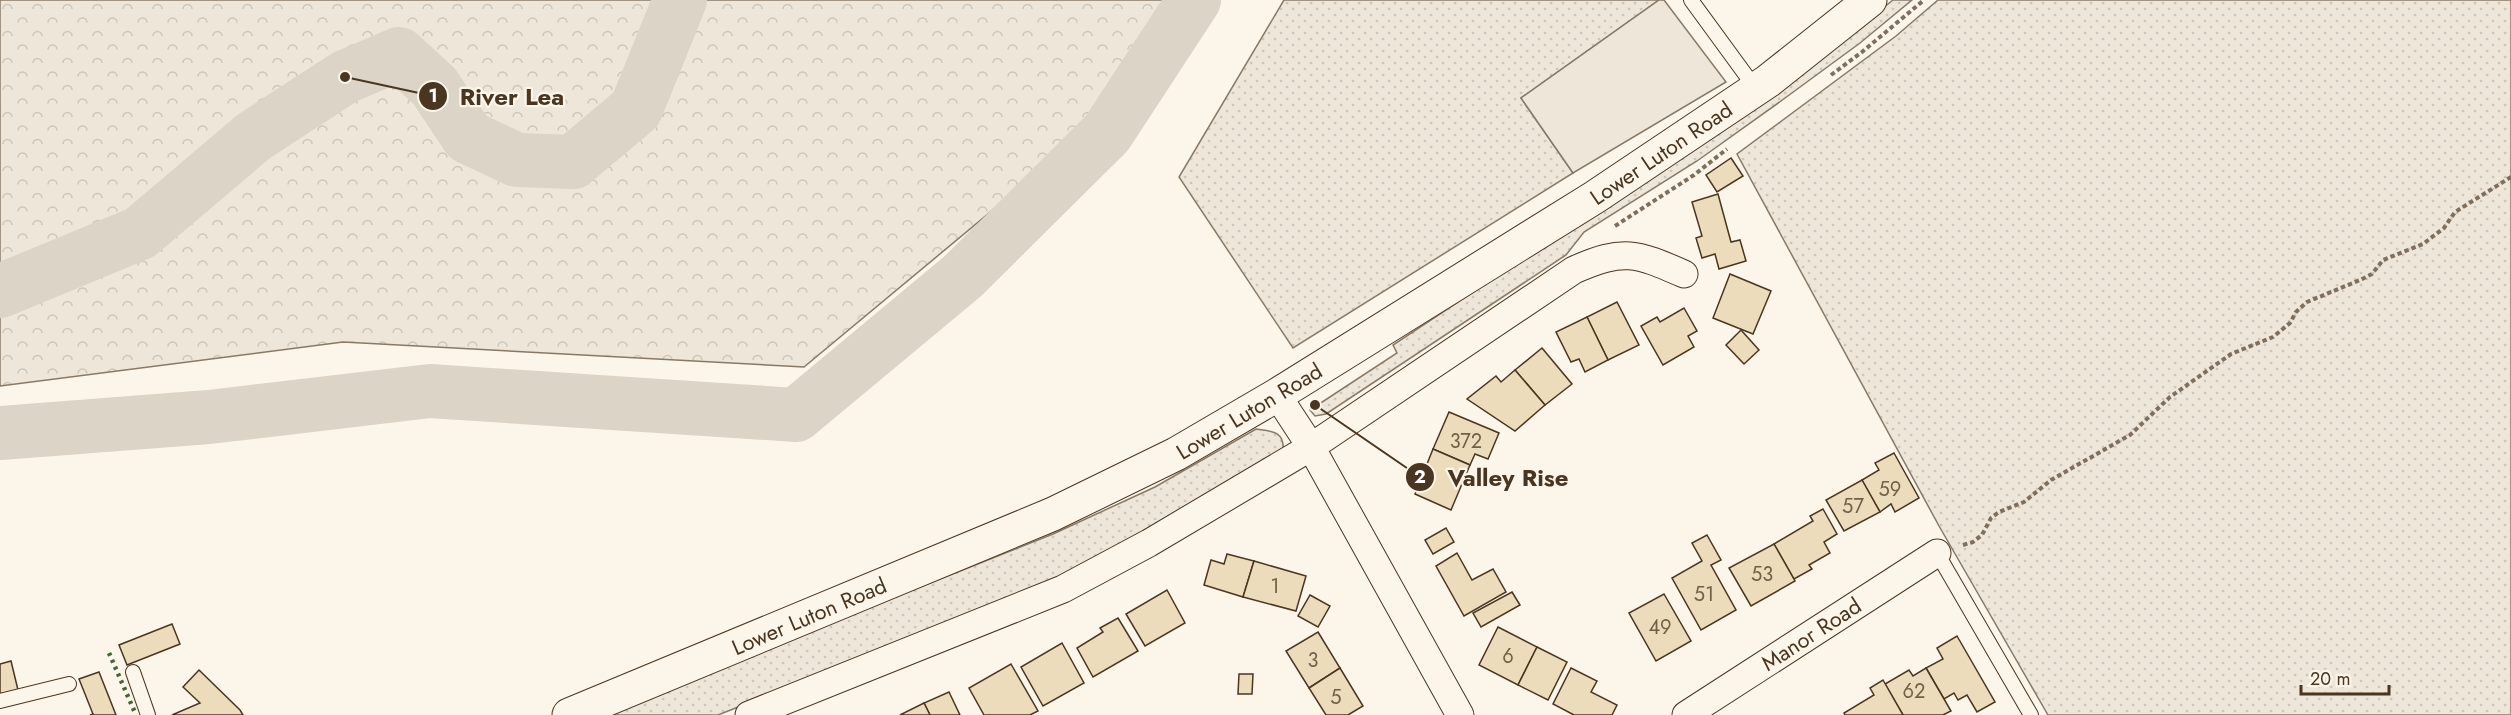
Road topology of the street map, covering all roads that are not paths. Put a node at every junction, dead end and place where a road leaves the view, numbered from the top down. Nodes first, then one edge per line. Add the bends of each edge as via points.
1 (1691, 0) edge
2 (1870, 0) edge
3 (1756, 90) junction
4 (1684, 274) dead end
5 (1277, 395) junction
6 (1311, 447) junction
7 (1937, 553) joint
8 (133, 672) dead end
9 (69, 684) dead end
10 (0, 701) edge
11 (148, 715) edge
12 (569, 715) edge
13 (749, 715) edge
14 (1460, 715) edge
15 (1686, 715) edge
16 (2031, 715) edge

1 - 3 lane
2 - 3 main road, Lower Luton Road
3 - 5 main road, Lower Luton Road via 1595,197
4 - 6 street via 1646,257 1602,257 1574,270
5 - 6 street
5 - 12 main road, Lower Luton Road via 1176,454 1053,514
6 - 13 street via 1063,589
6 - 14 street
7 - 15 street, Manor Road
7 - 16 lane
8 - 11 lane
9 - 10 lane

